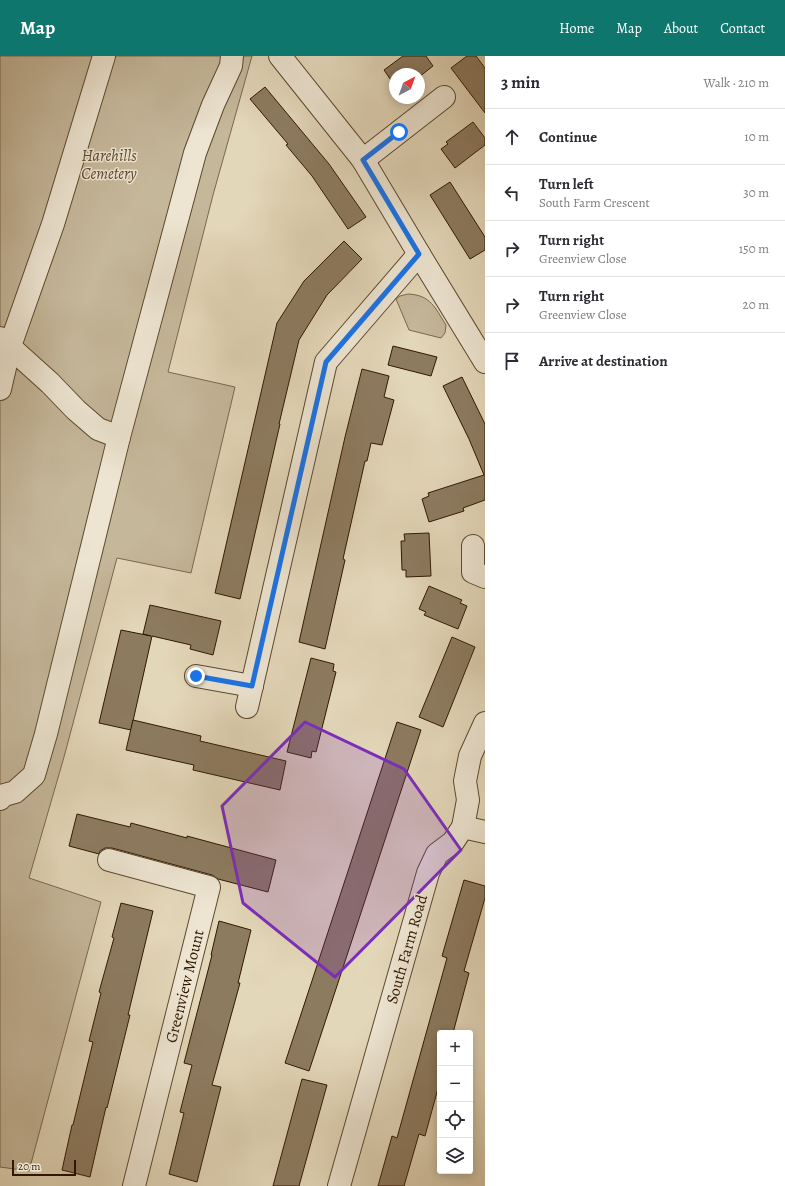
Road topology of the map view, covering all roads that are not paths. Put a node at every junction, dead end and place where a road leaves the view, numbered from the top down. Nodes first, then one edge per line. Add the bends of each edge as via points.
1 (104, 56) edge
2 (232, 56) edge
3 (280, 56) edge
4 (444, 97) dead end
5 (363, 160) junction
6 (419, 254) junction
7 (5, 342) edge
8 (485, 362) edge
9 (0, 389) edge
10 (119, 437) junction
11 (473, 546) dead end
12 (485, 576) edge
13 (196, 676) dead end
14 (252, 686) junction
15 (247, 707) dead end
16 (485, 723) edge
17 (0, 797) edge
18 (463, 827) junction
19 (485, 832) edge
20 (109, 860) dead end
21 (134, 1186) edge
22 (339, 1186) edge

1 - 7 street via 53,224
2 - 10 street via 231,66 195,153
3 - 5 street
4 - 5 street
5 - 6 street
6 - 8 street
6 - 14 street via 326,362
7 - 9 street
7 - 10 street via 98,429
10 - 17 street via 34,775 15,792
11 - 12 street via 473,572
13 - 14 street
14 - 15 street
16 - 18 street, South Farm Road via 470,756 465,781 468,800
18 - 19 street
18 - 22 street, South Farm Road via 453,842 437,854 428,873
20 - 21 street, Greenview Mount via 209,887

